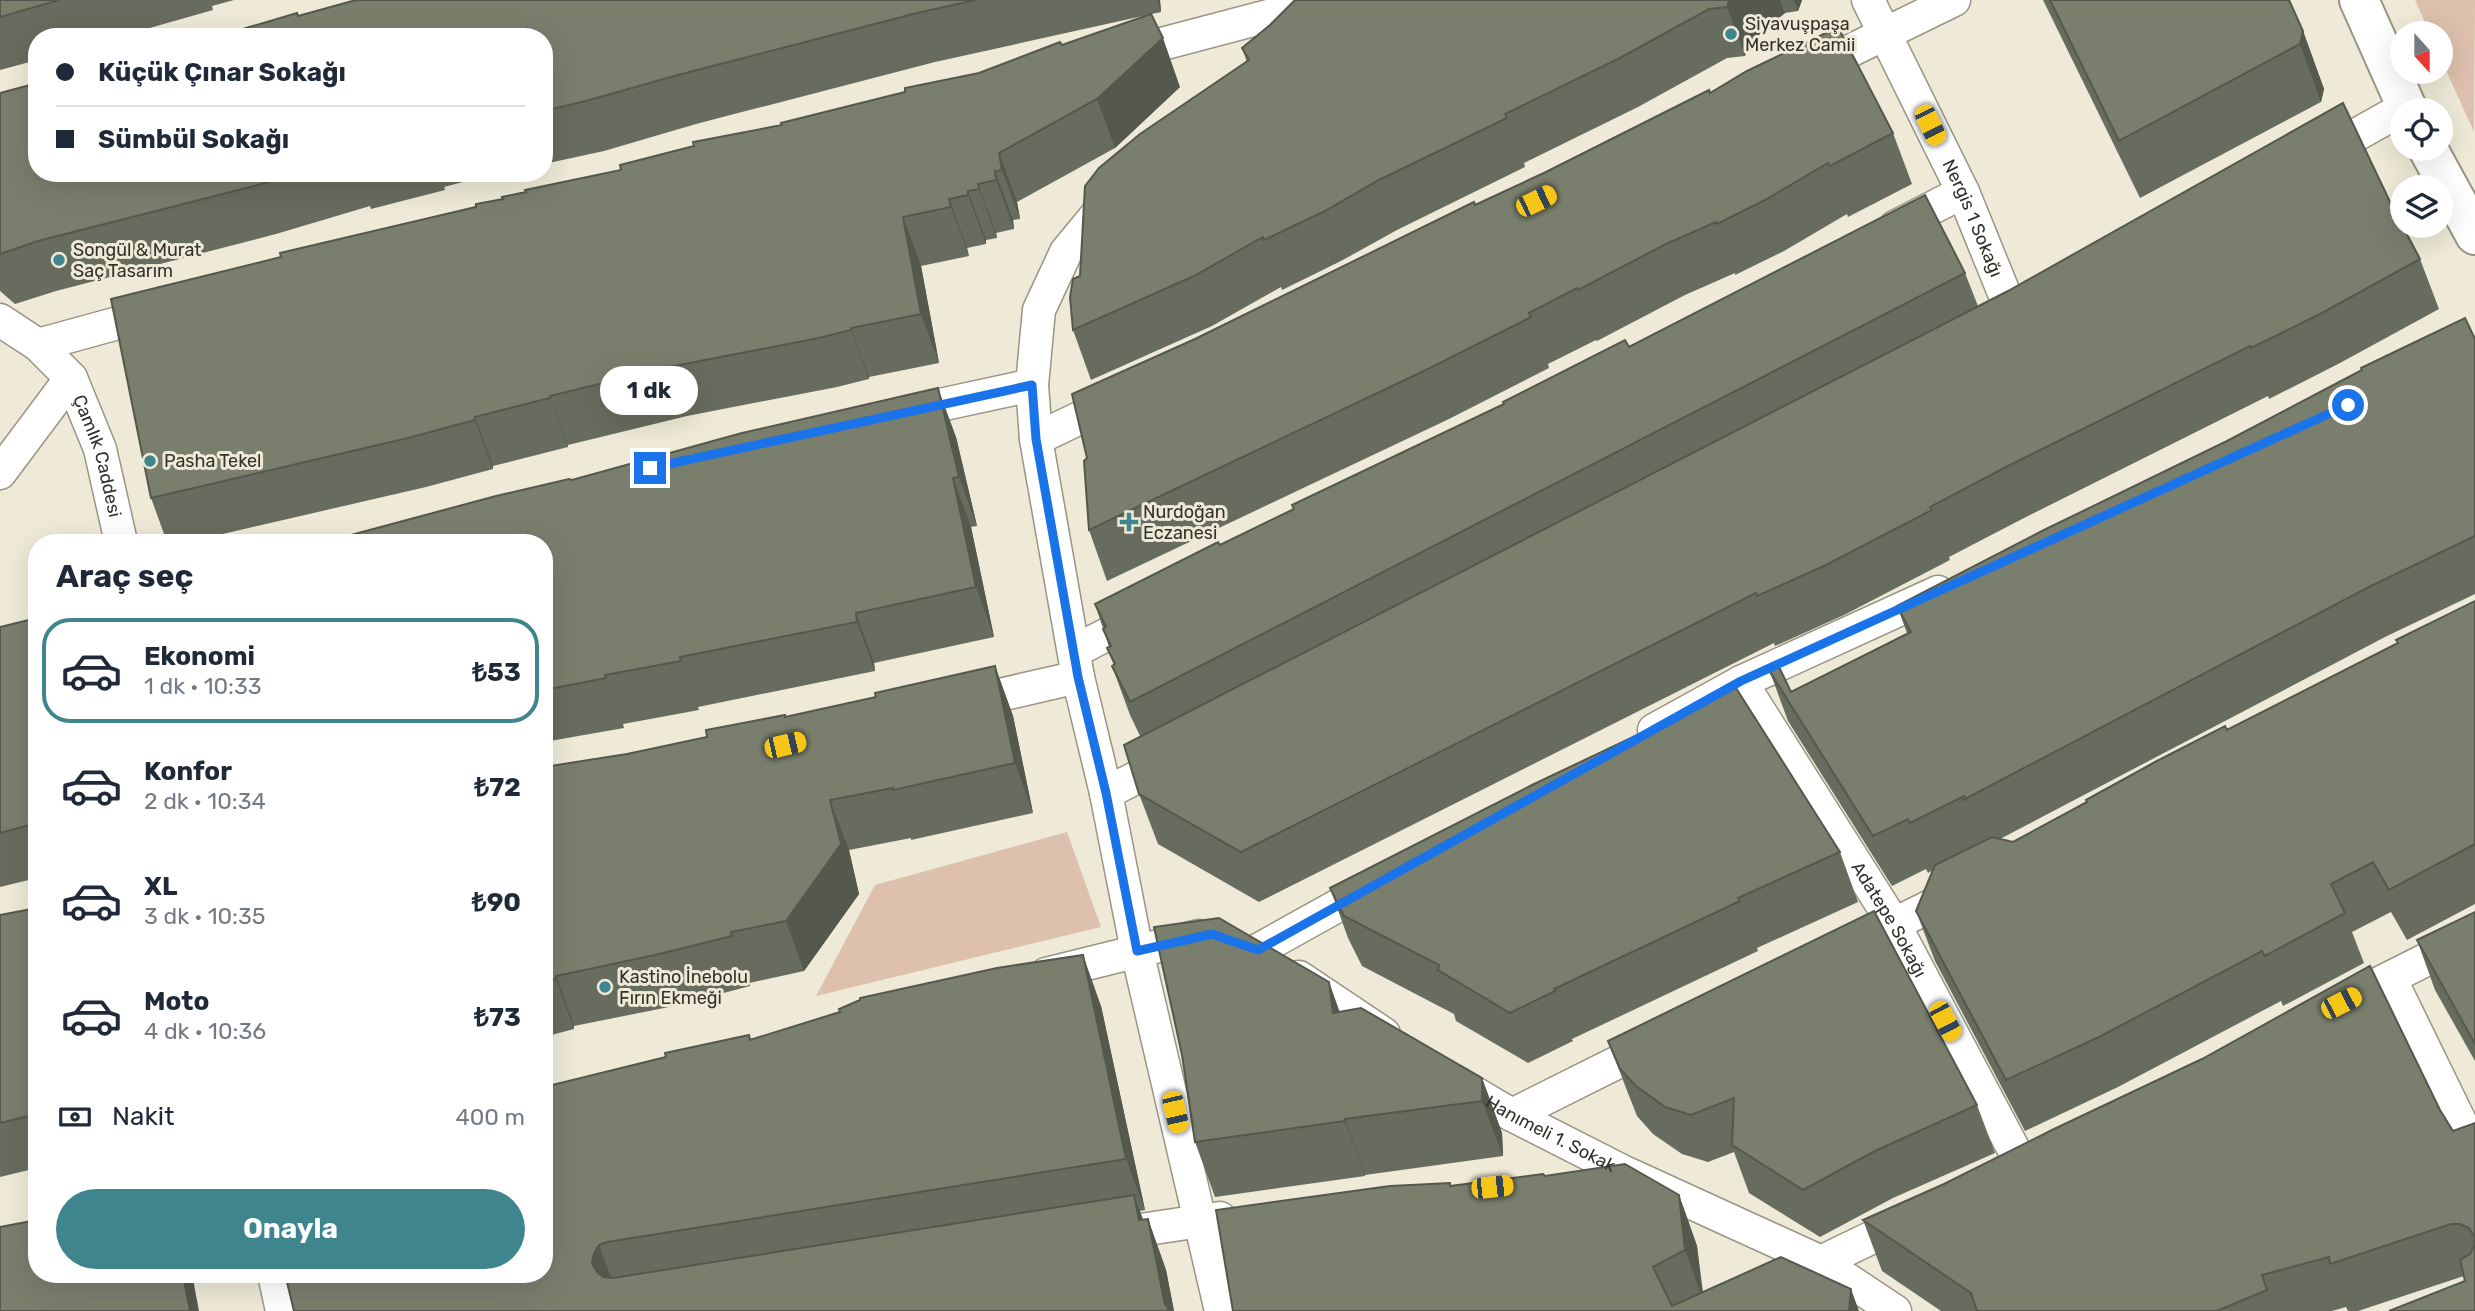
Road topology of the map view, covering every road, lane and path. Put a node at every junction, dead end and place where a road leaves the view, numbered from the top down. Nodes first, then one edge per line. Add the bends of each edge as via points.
1 (1326, 0) edge
2 (1868, 0) edge
3 (1954, 0) edge
4 (2359, 3) edge
5 (1886, 35) junction
6 (1275, 47) edge
7 (1097, 62) edge
8 (1786, 82) edge
9 (2402, 98) edge
10 (2390, 118) edge
11 (2435, 161) edge
12 (2297, 168) edge
13 (1134, 177) edge
14 (1962, 192) junction
15 (2475, 235) edge
16 (1864, 243) edge
17 (185, 305) edge
18 (0, 320) edge
19 (2017, 325) edge
20 (37, 345) junction
21 (71, 378) junction
22 (1032, 385) junction
23 (1148, 385) edge
24 (868, 421) edge
25 (1036, 439) junction
26 (0, 473) edge
27 (119, 534) edge
28 (1969, 578) edge
29 (1173, 600) edge
30 (1077, 664) junction
31 (1741, 681) junction
32 (932, 711) edge
33 (1632, 742) edge
34 (1204, 743) edge
35 (1106, 793) junction
36 (1403, 869) edge
37 (1980, 882) edge
38 (1894, 924) junction
39 (2475, 934) edge
40 (1239, 943) junction
41 (1137, 951) junction
42 (1820, 961) edge
43 (2390, 978) junction
44 (1016, 981) edge
45 (2317, 1015) edge
46 (1684, 1028) edge
47 (1512, 1115) junction
48 (2475, 1152) edge
49 (2022, 1165) edge
50 (1624, 1172) junction
51 (1570, 1178) edge
52 (1934, 1208) edge
53 (1255, 1214) edge
54 (1200, 1220) junction
55 (1078, 1240) edge
56 (1821, 1262) junction
57 (276, 1283) edge
58 (282, 1311) edge
59 (1221, 1311) edge
60 (1895, 1311) edge

1 - 6 street
1 - 7 street
2 - 5 street, Nergis 1 Sokağı
3 - 5 street
4 - 9 street
5 - 8 street
5 - 14 street, Nergis 1 Sokağı
10 - 12 street
11 - 15 street
13 - 22 street via 1104,204 1066,252 1039,310
14 - 16 street
14 - 19 street, Nergis 1 Sokağı
17 - 20 street
18 - 20 street, Çamlık Caddesi
20 - 21 street, Çamlık Caddesi
21 - 26 street
21 - 27 street, Çamlık Caddesi via 100,449
22 - 24 street
22 - 25 street
23 - 25 street
25 - 30 street
28 - 31 street
29 - 30 street
30 - 32 street
30 - 35 street
31 - 33 street
31 - 38 street, Adatepe Sokağı
34 - 35 street
35 - 41 street
36 - 40 street
37 - 38 street
38 - 42 street
38 - 49 street, Adatepe Sokağı
39 - 43 street
40 - 41 street via 1212,934
40 - 47 street, Hanımeli 1. Sokak
41 - 44 street
41 - 54 street
43 - 45 street
43 - 48 street
46 - 47 street
47 - 50 street, Hanımeli 1. Sokak
50 - 51 street
50 - 56 street, Hanımeli 1. Sokak
52 - 56 street
53 - 54 street
54 - 55 street
54 - 59 street
56 - 60 street, Hanımeli 1. Sokak
57 - 58 street

